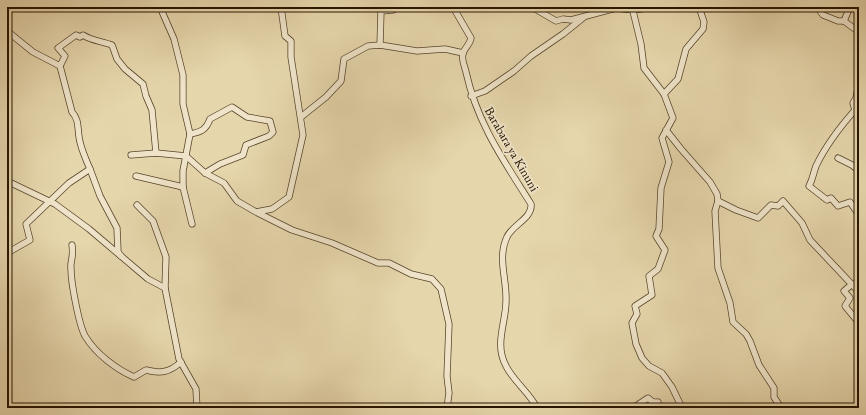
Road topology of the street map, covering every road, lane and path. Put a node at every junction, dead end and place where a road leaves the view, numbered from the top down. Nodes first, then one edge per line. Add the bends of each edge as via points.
1 (160, 7) edge
2 (280, 7) edge
3 (393, 7) edge
4 (453, 7) edge
5 (532, 7) edge
6 (653, 7) edge
7 (699, 7) edge
8 (817, 7) edge
9 (850, 7) edge
10 (632, 9) edge
11 (584, 17) junction
12 (844, 21) junction
13 (7, 31) edge
14 (859, 32) edge
15 (380, 46) junction
16 (463, 53) junction
17 (60, 66) junction
18 (859, 84) edge
19 (664, 94) junction
20 (471, 96) junction
21 (301, 117) junction
22 (666, 130) junction
23 (190, 134) junction
24 (156, 153) junction
25 (131, 155) dead end
26 (186, 156) junction
27 (838, 158) dead end
28 (90, 169) junction
29 (859, 171) edge
30 (205, 173) junction
31 (136, 176) dead end
32 (7, 182) edge
33 (183, 187) junction
34 (49, 201) junction
35 (718, 201) junction
36 (137, 204) dead end
37 (256, 212) junction
38 (859, 215) edge
39 (192, 224) dead end
40 (72, 245) dead end
41 (7, 253) edge
42 (121, 256) junction
43 (852, 284) junction
44 (165, 288) junction
45 (859, 292) edge
46 (859, 323) edge
47 (181, 362) junction
48 (658, 402) dead end
49 (197, 408) edge
50 (448, 408) edge
51 (537, 408) edge
52 (633, 408) edge
53 (682, 408) edge
54 (780, 408) edge

1 - 23 street via 174,39 183,75 184,104
2 - 21 street via 285,36 291,41 291,58
3 - 15 street via 393,10 381,11
4 - 16 street via 471,38
5 - 11 street via 556,21
6 - 10 street
7 - 19 street via 704,22 703,28 686,49 678,79
8 - 12 street via 823,15
9 - 12 street
10 - 11 street via 616,8
10 - 19 street via 644,68
11 - 20 street via 514,71 485,91
12 - 14 street
13 - 17 street via 32,52
15 - 16 street via 417,51 445,49
15 - 21 street via 368,46 344,59 341,81
16 - 20 street, Barabara ya Kinuni
17 - 24 street via 65,56 58,48 76,35 112,45 117,59 143,84 152,110
17 - 28 street
18 - 38 street via 853,103 855,110 835,134 816,166 814,179 809,186 823,199 831,198 838,206 850,202
19 - 22 street via 672,118
20 - 51 street, Barabara ya Kinuni via 484,127 531,204 530,212 507,236 505,244 502,268 506,300 500,351 506,366
21 - 37 street via 304,135 289,197 272,209
22 - 35 street via 710,182
22 - 53 street via 662,138 669,162 661,188 659,229 656,236 665,250 658,269 649,276 652,295 635,306 637,314 632,323 642,358 649,366 662,373
23 - 26 street
23 - 30 street via 202,131 208,126 210,119 232,107 247,117 270,121 273,132 269,136 246,145 243,155
24 - 25 street
24 - 26 street
26 - 30 street
26 - 33 street
27 - 29 street
28 - 34 street
28 - 42 street via 100,196 117,228 118,252
30 - 37 street via 224,183 236,201
31 - 33 street
32 - 34 street
33 - 39 street
34 - 41 street via 26,224 30,240
34 - 42 street via 89,229
35 - 43 street via 758,218 771,205 778,206 783,201 802,223 810,240
35 - 54 street via 715,211 718,268 730,303 732,322 750,341 759,365 774,388 774,397
36 - 44 street via 153,222 166,257
37 - 50 street via 269,216 292,230 332,243 378,263 389,262 411,274 432,279 441,289 449,324
40 - 47 street via 74,256 70,268 79,316 85,335 103,356 119,370 134,377 146,370 159,373 172,370
42 - 44 street
43 - 45 street
43 - 46 street via 844,291 850,298 845,306
44 - 47 street
47 - 49 street via 196,390
48 - 52 street via 648,398

